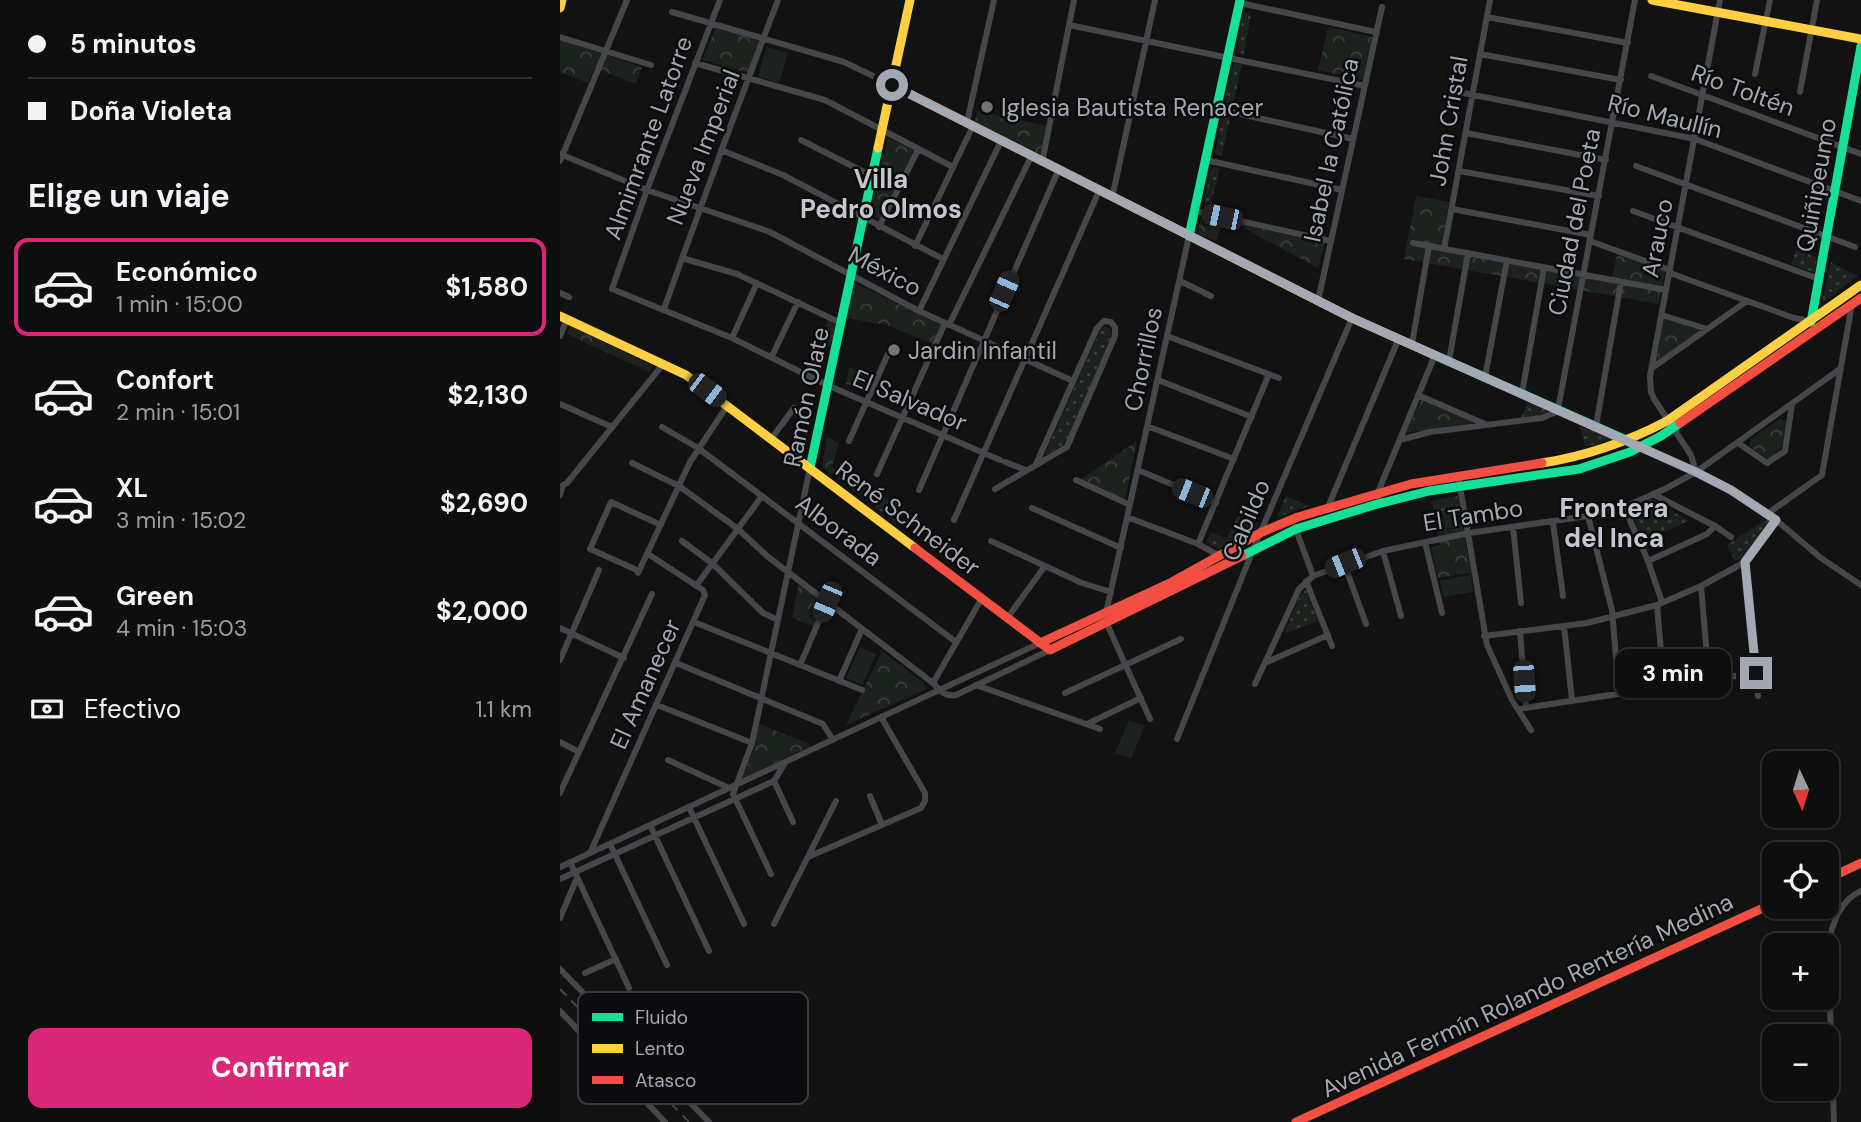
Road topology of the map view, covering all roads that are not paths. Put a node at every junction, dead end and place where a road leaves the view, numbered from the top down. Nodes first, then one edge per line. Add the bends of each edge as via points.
1 (562, 0) edge
2 (626, 0) edge
3 (720, 0) edge
4 (778, 0) edge
5 (910, 0) edge
6 (994, 0) edge
7 (1074, 0) edge
8 (1156, 0) edge
9 (1490, 0) edge
10 (1635, 0) edge
11 (1652, 0) edge
12 (1720, 0) edge
13 (1770, 0) edge
14 (1817, 0) edge
15 (1240, 1) edge
16 (1382, 7) dead end
17 (560, 8) edge
18 (672, 12) dead end
19 (1718, 12) junction
20 (1487, 17) junction
21 (1766, 21) junction
22 (711, 23) junction
23 (1069, 25) junction
24 (1812, 30) junction
25 (1376, 32) junction
26 (560, 37) edge
27 (764, 37) junction
28 (1861, 39) edge
29 (1147, 41) junction
30 (1628, 43) junction
31 (1861, 46) edge
32 (605, 50) junction
33 (1480, 54) junction
34 (1228, 57) junction
35 (695, 63) junction
36 (652, 65) dead end
37 (1755, 74) dead end
38 (1651, 76) dead end
39 (750, 79) junction
40 (1621, 80) junction
41 (892, 85) junction
42 (1365, 86) junction
43 (1454, 91) dead end
44 (1800, 92) dead end
45 (1473, 94) junction
46 (1703, 95) junction
47 (1217, 109) junction
48 (1613, 121) junction
49 (970, 124) junction
50 (882, 131) junction
51 (1466, 133) junction
52 (1353, 139) junction
53 (1695, 139) junction
54 (802, 140) dead end
55 (1001, 141) junction
56 (1843, 147) junction
57 (918, 149) junction
58 (721, 150) junction
59 (1861, 154) edge
60 (561, 157) edge
61 (1031, 157) junction
62 (1206, 160) junction
63 (1606, 160) junction
64 (1042, 163) junction
65 (1636, 166) dead end
66 (953, 167) junction
67 (1058, 171) junction
68 (1459, 171) junction
69 (873, 174) junction
70 (1686, 184) junction
71 (647, 190) junction
72 (1342, 190) junction
73 (1099, 191) junction
74 (1835, 191) junction
75 (1599, 196) junction
76 (1112, 198) junction
77 (1861, 201) edge
78 (699, 208) junction
79 (1452, 209) junction
80 (1195, 211) junction
81 (1633, 211) dead end
82 (864, 217) junction
83 (879, 227) junction
84 (1678, 228) junction
85 (1189, 236) junction
86 (1827, 236) junction
87 (1591, 238) junction
88 (1331, 241) junction
89 (1413, 243) dead end
90 (915, 246) junction
91 (1429, 246) junction
92 (1855, 247) dead end
93 (1444, 249) junction
94 (1468, 253) junction
95 (682, 258) junction
96 (943, 259) junction
97 (1507, 260) junction
98 (1544, 268) junction
99 (1670, 271) junction
100 (1584, 275) junction
101 (851, 276) junction
102 (1819, 279) junction
103 (1180, 281) junction
104 (1621, 282) junction
105 (757, 283) junction
106 (1861, 285) edge
107 (612, 289) joint
108 (1666, 290) junction
109 (560, 293) edge
110 (1212, 296) dead end
111 (569, 297) dead end
112 (1861, 298) edge
113 (1318, 301) junction
114 (1747, 301) junction
115 (798, 302) junction
116 (1852, 304) junction
117 (664, 309) junction
118 (919, 311) junction
119 (1662, 315) junction
120 (564, 318) edge
121 (1352, 318) junction
122 (1810, 321) junction
123 (841, 323) junction
124 (947, 324) junction
125 (1707, 329) junction
126 (1816, 330) junction
127 (1167, 335) junction
128 (560, 336) edge
129 (732, 338) junction
130 (1399, 338) junction
131 (983, 340) junction
132 (1412, 344) junction
133 (892, 345) dead end
134 (1435, 355) junction
135 (772, 356) junction
136 (1025, 358) junction
137 (1448, 361) junction
138 (664, 363) junction
139 (1652, 368) junction
140 (1839, 369) junction
141 (1269, 374) junction
142 (1485, 377) junction
143 (1279, 378) dead end
144 (1158, 380) junction
145 (1073, 382) junction
146 (827, 385) junction
147 (1522, 393) junction
148 (1418, 395) junction
149 (866, 402) junction
150 (560, 404) edge
151 (1792, 404) junction
152 (727, 406) junction
153 (794, 408) dead end
154 (1560, 410) junction
155 (1252, 417) junction
156 (904, 418) junction
157 (1487, 425) junction
158 (1670, 425) junction
159 (1147, 426) junction
160 (1596, 426) junction
161 (612, 427) junction
162 (662, 427) dead end
163 (943, 435) junction
164 (771, 439) junction
165 (1400, 439) junction
166 (1629, 440) junction
167 (849, 441) dead end
168 (1738, 443) junction
169 (1642, 447) junction
170 (698, 448) junction
171 (982, 452) junction
172 (1234, 459) junction
173 (632, 463) dead end
174 (1036, 464) junction
175 (810, 468) junction
176 (1026, 470) junction
177 (1138, 470) junction
178 (1696, 472) junction
179 (877, 474) dead end
180 (1458, 475) junction
181 (1076, 480) dead end
182 (561, 485) edge
183 (678, 486) junction
184 (1460, 486) junction
185 (995, 489) dead end
186 (919, 490) dead end
187 (1378, 492) junction
188 (1653, 494) junction
189 (560, 495) edge
190 (762, 496) junction
191 (1216, 503) junction
192 (1379, 503) junction
193 (1130, 505) junction
194 (1328, 507) junction
195 (1624, 507) junction
196 (1032, 508) dead end
197 (1767, 514) junction
198 (1588, 516) junction
199 (1127, 517) junction
200 (1292, 519) junction
201 (954, 520) dead end
202 (1776, 520) junction
203 (799, 523) junction
204 (1553, 523) junction
205 (661, 525) junction
206 (1715, 526) junction
207 (1513, 527) junction
208 (738, 529) junction
209 (1296, 529) junction
210 (1262, 532) junction
211 (1469, 533) junction
212 (1731, 537) dead end
213 (682, 541) dead end
214 (991, 541) dead end
215 (1425, 542) junction
216 (1198, 544) junction
217 (1121, 548) junction
218 (1253, 550) junction
219 (1383, 551) junction
220 (648, 554) junction
221 (1220, 556) junction
222 (1648, 561) junction
223 (1745, 562) junction
224 (1345, 563) junction
225 (713, 564) junction
226 (1045, 566) junction
227 (599, 570) dead end
228 (788, 572) junction
229 (1313, 576) junction
230 (1306, 581) junction
231 (696, 586) junction
232 (1701, 586) junction
233 (1861, 586) edge
234 (1111, 592) junction
235 (652, 594) dead end
236 (1563, 596) dead end
237 (982, 598) junction
238 (827, 602) junction
239 (1521, 603) dead end
240 (1660, 603) junction
241 (1106, 613) junction
242 (1442, 613) dead end
243 (1401, 616) dead end
244 (1008, 617) junction
245 (1612, 618) junction
246 (778, 620) junction
247 (694, 622) junction
248 (1107, 624) junction
249 (1366, 624) dead end
250 (1564, 626) junction
251 (560, 628) edge
252 (862, 629) junction
253 (1520, 631) junction
254 (572, 634) junction
255 (1328, 635) junction
256 (1484, 636) junction
257 (1181, 639) dead end
258 (956, 642) junction
259 (1040, 643) junction
260 (1332, 646) dead end
261 (1050, 650) junction
262 (771, 653) junction
263 (624, 657) junction
264 (560, 660) edge
265 (676, 663) junction
266 (1265, 663) junction
267 (800, 665) junction
268 (1126, 665) junction
269 (1756, 673) junction
270 (1709, 680) junction
271 (839, 681) junction
272 (933, 682) junction
273 (1255, 684) dead end
274 (976, 685) junction
275 (1664, 686) junction
276 (862, 690) dead end
277 (939, 690) junction
278 (1065, 693) dead end
279 (1619, 693) junction
280 (1758, 696) dead end
281 (761, 698) junction
282 (1141, 698) junction
283 (1572, 700) junction
284 (657, 705) junction
285 (1526, 707) junction
286 (1518, 709) junction
287 (881, 717) junction
288 (1150, 719) dead end
289 (1087, 724) junction
290 (1100, 729) dead end
291 (1531, 730) dead end
292 (1177, 738) dead end
293 (833, 740) junction
294 (560, 742) edge
295 (752, 743) junction
296 (579, 752) junction
297 (668, 760) dead end
298 (786, 762) junction
299 (762, 773) junction
300 (771, 782) junction
301 (736, 785) junction
302 (729, 788) junction
303 (560, 793) edge
304 (870, 796) dead end
305 (736, 799) junction
306 (836, 801) dead end
307 (690, 807) junction
308 (694, 817) junction
309 (793, 822) dead end
310 (650, 825) junction
311 (882, 825) junction
312 (655, 836) junction
313 (610, 844) junction
314 (590, 853) junction
315 (615, 854) junction
316 (808, 857) junction
317 (570, 862) junction
318 (1861, 863) edge
319 (560, 867) edge
320 (1839, 873) edge
321 (771, 874) dead end
322 (576, 875) junction
323 (560, 879) edge
324 (1861, 891) edge
325 (1762, 908) edge
326 (560, 918) edge
327 (744, 924) dead end
328 (774, 924) dead end
329 (709, 951) dead end
330 (616, 959) junction
331 (667, 965) dead end
332 (560, 969) edge
333 (585, 973) dead end
334 (629, 988) dead end
335 (582, 992) edge
336 (560, 1011) edge
337 (578, 1030) edge
338 (648, 1104) edge
339 (691, 1104) edge
340 (665, 1122) edge
341 (709, 1122) edge
342 (1296, 1122) edge
343 (1834, 1122) edge

1 - 17 street
2 - 32 street
3 - 22 street, Almimrante Latorre
4 - 27 street, Nueva Imperial
5 - 41 street, Ramón Olate
6 - 49 street
7 - 23 street
8 - 29 street
9 - 20 street, John Cristal
10 - 30 street, Ciudad del Poeta
11 - 19 street
12 - 19 street, Arauco
13 - 21 street
14 - 24 street
15 - 25 street
15 - 34 street, Chorrillos
16 - 25 street, Isabel la Católica
18 - 22 street
19 - 21 street
19 - 46 street, Arauco
20 - 30 street
20 - 33 street, John Cristal
21 - 24 street
21 - 37 street
22 - 27 street
22 - 35 street, Almimrante Latorre
23 - 29 street
23 - 64 street
24 - 28 street
24 - 44 street
25 - 42 street, Isabel la Católica
26 - 32 street
27 - 39 street, Nueva Imperial
27 - 41 street via 844,62
29 - 34 street
29 - 76 street
30 - 40 street, Ciudad del Poeta
31 - 56 street, Quiñipeumo
32 - 36 street
32 - 60 street
33 - 40 street
33 - 45 street, John Cristal
34 - 42 street
34 - 47 street, Chorrillos
35 - 39 street
35 - 71 street, Almimrante Latorre
38 - 46 street, Río Toltén
39 - 50 street via 825,100
39 - 58 street, Nueva Imperial
40 - 48 street, Ciudad del Poeta
41 - 49 street
41 - 50 street, Ramón Olate
42 - 52 street, Isabel la Católica
43 - 45 street, Río Maullín
45 - 48 street, Río Maullín
45 - 51 street, John Cristal
46 - 53 street, Arauco
46 - 56 street, Río Toltén
47 - 52 street
47 - 62 street, Chorrillos
48 - 53 street, Río Maullín
48 - 63 street, Ciudad del Poeta
49 - 55 street
49 - 66 street
50 - 57 street
50 - 69 street, Ramón Olate
51 - 63 street
51 - 68 street, John Cristal
52 - 72 street, Isabel la Católica
53 - 70 street, Arauco
53 - 74 street, Río Maullín
54 - 69 street
55 - 61 street
55 - 96 street
56 - 59 street, Río Toltén
56 - 74 street, Quiñipeumo
57 - 66 street
57 - 83 street
58 - 78 street, Nueva Imperial
58 - 82 street via 783,175
60 - 71 street, México
61 - 64 street
61 - 124 street
62 - 72 street
62 - 80 street, Chorrillos
63 - 75 street, Ciudad del Poeta
64 - 67 street
65 - 70 street
66 - 90 street
67 - 73 street
67 - 131 street
68 - 75 street
68 - 79 street, John Cristal
69 - 82 street, Ramón Olate
70 - 84 street, Arauco
70 - 86 street
71 - 78 street, México
71 - 107 street, Almimrante Latorre
72 - 88 street, Isabel la Católica
73 - 76 street
73 - 136 street
74 - 77 street, Río Maullín
74 - 86 street, Quiñipeumo
75 - 87 street, Ciudad del Poeta
76 - 85 street
78 - 95 street, Nueva Imperial
78 - 101 street, México via 770,232
79 - 87 street
79 - 93 street, John Cristal
80 - 85 street, Chorrillos
80 - 88 street
81 - 84 street
82 - 83 street
82 - 101 street, Ramón Olate
83 - 90 street
84 - 99 street, Arauco
84 - 102 street
85 - 103 street, Chorrillos
85 - 113 street
86 - 92 street
86 - 102 street, Quiñipeumo
87 - 99 street
87 - 100 street, Ciudad del Poeta
88 - 113 street, Isabel la Católica
89 - 91 street
90 - 96 street
91 - 93 street
91 - 132 street
93 - 94 street
94 - 97 street
94 - 137 street
95 - 105 street
95 - 117 street, Nueva Imperial
96 - 118 street
97 - 98 street
97 - 142 street
98 - 100 street
98 - 147 street
99 - 108 street, Arauco
99 - 114 street
100 - 104 street
100 - 154 street, Ciudad del Poeta
101 - 118 street, México
101 - 123 street, Ramón Olate
102 - 122 street, Quiñipeumo
103 - 110 street
103 - 127 street, Chorrillos
104 - 108 street
104 - 160 street
105 - 115 street
105 - 129 street
106 - 122 street
107 - 117 street, El Salvador
108 - 119 street, Arauco
109 - 111 street
112 - 116 street
113 - 121 street
114 - 122 street
114 - 125 street
115 - 123 street
115 - 135 street
116 - 126 street
116 - 140 street
117 - 129 street, El Salvador
118 - 124 street, México
119 - 125 street
119 - 139 street, Arauco
120 - 128 street
120 - 138 street, René Schneider
121 - 130 street
121 - 210 street, Cabildo
122 - 126 street
122 - 158 street
123 - 146 street, Ramón Olate
124 - 131 street, México
124 - 156 street
125 - 139 street
126 - 158 street
127 - 141 street
127 - 144 street, Chorrillos
129 - 135 street, El Salvador
130 - 132 street
130 - 194 street
131 - 136 street, México
131 - 163 street
132 - 134 street
133 - 149 street
134 - 137 street
134 - 148 street
135 - 146 street, El Salvador
136 - 145 street, México
136 - 171 street
137 - 142 street
138 - 152 street, René Schneider
138 - 161 street
139 - 158 street, Arauco via 1651,393
140 - 151 street, El Tambo
140 - 197 street via 1822,475
141 - 143 street
141 - 155 street
142 - 147 street
144 - 155 street
144 - 159 street, Chorrillos
145 - 174 street
145 - 174 street via 1097,328 1104,321 1111,322 1115,336 1067,447
146 - 149 street, El Salvador
146 - 175 street, Ramón Olate
147 - 154 street
148 - 157 street
148 - 165 street
149 - 156 street, El Salvador
149 - 167 street
150 - 161 street
151 - 168 street, El Tambo
151 - 168 street via 1785,450 1767,463
152 - 164 street, René Schneider
152 - 170 street
153 - 164 street
154 - 157 street via 1542,418
154 - 160 street
155 - 172 street
156 - 163 street, El Salvador
156 - 179 street
157 - 165 street
158 - 166 street
158 - 169 street
158 - 178 street, Arauco via 1691,455
159 - 172 street
159 - 177 street, Chorrillos
160 - 166 street
161 - 182 street
162 - 170 street, Alborada
163 - 171 street, El Salvador
163 - 186 street
164 - 175 street, René Schneider
165 - 187 street
166 - 169 street
166 - 180 street via 1556,463
168 - 178 street, El Tambo
169 - 178 street
169 - 184 street via 1572,471
170 - 183 street
170 - 190 street, Alborada
171 - 176 street, El Salvador
171 - 201 street
172 - 191 street
173 - 183 street
174 - 176 street
175 - 203 street, Ramón Olate
175 - 237 street, René Schneider
176 - 185 street
177 - 191 street
177 - 193 street, Chorrillos
178 - 188 street, El Tambo
178 - 197 street
180 - 184 street
180 - 187 street
181 - 193 street
182 - 189 street
183 - 205 street
183 - 208 street
184 - 192 street
184 - 211 street
187 - 192 street
187 - 194 street
188 - 195 street, El Tambo
188 - 206 street
190 - 203 street, Alborada
190 - 208 street
191 - 216 street
192 - 209 street
193 - 199 street, Chorrillos
194 - 200 street
195 - 198 street, El Tambo
195 - 222 street
196 - 217 street
197 - 202 street
198 - 204 street, El Tambo
198 - 245 street
199 - 216 street
199 - 217 street, Chorrillos
200 - 209 street
200 - 210 street
202 - 223 street
202 - 233 street
203 - 228 street, Ramón Olate
203 - 258 street, Alborada
204 - 207 street, El Tambo
204 - 236 street
205 - 220 street
205 - 220 street via 611,502 590,549 639,572
206 - 212 street
206 - 222 street
207 - 211 street, El Tambo
207 - 239 street
208 - 225 street
208 - 228 street
209 - 218 street
209 - 229 street
210 - 218 street, Cabildo
210 - 221 street
211 - 215 street, El Tambo
211 - 256 street
213 - 225 street
214 - 226 street
215 - 219 street, El Tambo
215 - 242 street
216 - 221 street
217 - 234 street, Chorrillos
218 - 248 street
218 - 292 street, Cabildo
219 - 224 street, El Tambo
219 - 243 street
220 - 231 street
221 - 241 street
222 - 240 street
223 - 232 street
223 - 269 street
224 - 229 street, El Tambo
224 - 249 street
225 - 231 street
225 - 246 street via 763,612
226 - 234 street
226 - 244 street
227 - 254 street
228 - 238 street
228 - 246 street, Ramón Olate
229 - 230 street, El Tambo
230 - 255 street
230 - 266 street
231 - 247 street, El Amanecer via 705,595
232 - 240 street
232 - 270 street
234 - 241 street, Chorrillos
235 - 263 street
237 - 244 street, René Schneider
237 - 258 street
238 - 252 street
238 - 267 street
240 - 245 street
240 - 275 street
241 - 248 street, Chorrillos
241 - 259 street
244 - 259 street, René Schneider
245 - 250 street
245 - 279 street
246 - 262 street, Ramón Olate
247 - 262 street
247 - 265 street, El Amanecer
248 - 261 street
248 - 268 street, Chorrillos
250 - 253 street
250 - 283 street
251 - 254 street
252 - 271 street
252 - 272 street
253 - 256 street
253 - 285 street
254 - 263 street
254 - 264 street
255 - 260 street
255 - 266 street
256 - 286 street
257 - 268 street
258 - 272 street
259 - 261 street, René Schneider
259 - 277 street
261 - 274 street
262 - 267 street
262 - 281 street, Ramón Olate
263 - 296 street
265 - 281 street
265 - 284 street, El Amanecer
266 - 273 street
267 - 271 street
268 - 278 street
268 - 282 street, Chorrillos
269 - 270 street
269 - 280 street
270 - 275 street
271 - 276 street
272 - 277 street
274 - 277 street via 954,695
274 - 289 street
275 - 279 street
277 - 287 street
279 - 283 street
281 - 293 street via 823,724
281 - 295 street, Ramón Olate
282 - 288 street, Chorrillos
282 - 289 street
283 - 285 street
284 - 295 street
284 - 314 street, El Amanecer
285 - 286 street
286 - 291 street
287 - 293 street
287 - 311 street via 925,793 921,808
289 - 290 street
293 - 298 street
294 - 296 street
295 - 301 street, Ramón Olate
296 - 303 street
297 - 302 street
298 - 299 street
298 - 300 street
299 - 300 street
299 - 301 street
300 - 305 street
300 - 309 street
301 - 302 street
301 - 305 street, Ramón Olate
302 - 307 street
304 - 311 street
305 - 308 street
305 - 321 street
306 - 316 street
307 - 308 street
307 - 310 street
308 - 312 street
308 - 327 street
310 - 312 street
310 - 313 street
311 - 316 street
312 - 315 street
312 - 329 street
313 - 314 street
313 - 315 street
314 - 317 street
315 - 322 street
315 - 331 street
316 - 328 street
317 - 319 street
317 - 322 street
318 - 320 street
322 - 323 street
322 - 326 street
322 - 330 street
324 - 343 street via 1841,908 1828,948
325 - 342 street, Avenida Fermín Rolando Rentería Medina
330 - 333 street
330 - 334 street
332 - 335 street
336 - 337 street
338 - 340 street
339 - 341 street

